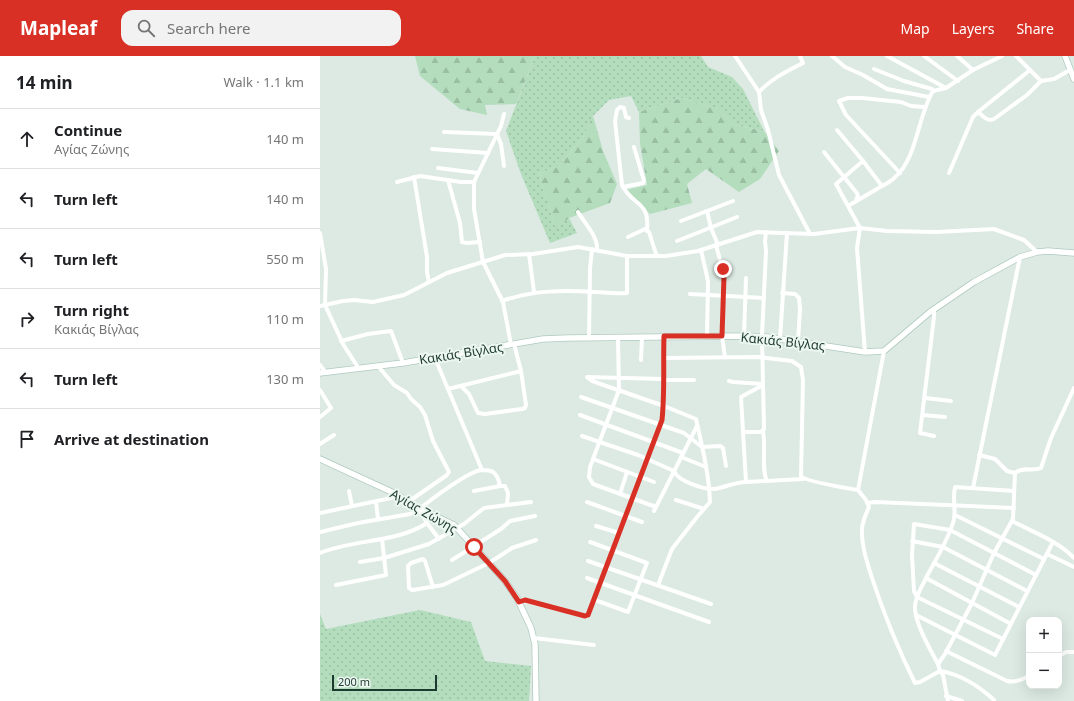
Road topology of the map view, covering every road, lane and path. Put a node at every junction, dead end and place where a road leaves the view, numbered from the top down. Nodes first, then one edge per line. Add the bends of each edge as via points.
1 (735, 56) edge
2 (800, 56) edge
3 (832, 56) edge
4 (889, 56) edge
5 (924, 56) edge
6 (957, 56) edge
7 (1002, 56) edge
8 (1016, 56) edge
9 (1065, 56) edge
10 (874, 69) dead end
11 (973, 70) junction
12 (1030, 70) junction
13 (1070, 70) junction
14 (1074, 79) edge
15 (958, 81) junction
16 (1041, 81) junction
17 (946, 88) junction
18 (933, 91) junction
19 (759, 92) junction
20 (929, 97) junction
21 (925, 107) junction
22 (978, 112) junction
23 (504, 114) dead end
24 (629, 118) dead end
25 (837, 130) dead end
26 (444, 132) dead end
27 (497, 134) junction
28 (634, 147) dead end
29 (432, 149) dead end
30 (824, 152) dead end
31 (488, 153) junction
32 (862, 161) junction
33 (504, 166) dead end
34 (438, 168) dead end
35 (478, 173) junction
36 (900, 173) junction
37 (949, 173) dead end
38 (844, 176) junction
39 (414, 177) junction
40 (448, 180) junction
41 (397, 182) dead end
42 (474, 182) junction
43 (882, 186) junction
44 (623, 187) junction
45 (733, 201) dead end
46 (856, 202) junction
47 (848, 206) junction
48 (707, 211) junction
49 (578, 212) dead end
50 (737, 217) dead end
51 (681, 221) dead end
52 (711, 228) junction
53 (860, 228) junction
54 (647, 231) junction
55 (766, 232) junction
56 (320, 233) edge
57 (787, 233) junction
58 (810, 234) junction
59 (628, 237) dead end
60 (677, 240) dead end
61 (480, 242) junction
62 (717, 245) junction
63 (595, 250) junction
64 (701, 250) junction
65 (1037, 252) junction
66 (1074, 253) edge
67 (528, 254) junction
68 (627, 256) junction
69 (658, 256) junction
70 (1020, 257) junction
71 (483, 262) junction
72 (746, 278) dead end
73 (429, 282) junction
74 (534, 292) junction
75 (590, 292) junction
76 (782, 293) junction
77 (690, 294) dead end
78 (708, 295) junction
79 (724, 295) junction
80 (745, 297) junction
81 (764, 298) junction
82 (502, 301) junction
83 (320, 306) edge
84 (326, 306) junction
85 (934, 309) junction
86 (320, 310) edge
87 (664, 336) junction
88 (707, 336) junction
89 (722, 336) junction
90 (744, 336) junction
91 (762, 336) junction
92 (642, 337) junction
93 (589, 338) junction
94 (618, 338) junction
95 (780, 339) junction
96 (341, 341) junction
97 (798, 342) junction
98 (513, 345) junction
99 (884, 351) junction
100 (865, 352) junction
101 (724, 357) junction
102 (435, 358) junction
103 (663, 358) junction
104 (763, 358) junction
105 (641, 360) dead end
106 (403, 363) junction
107 (320, 365) edge
108 (378, 366) junction
109 (359, 369) junction
110 (521, 371) junction
111 (322, 373) edge
112 (618, 378) junction
113 (663, 380) junction
114 (694, 380) dead end
115 (728, 381) dead end
116 (763, 384) junction
117 (461, 386) junction
118 (1074, 388) edge
119 (448, 389) junction
120 (320, 390) edge
121 (619, 390) junction
122 (580, 397) dead end
123 (925, 398) junction
124 (951, 402) dead end
125 (664, 406) junction
126 (612, 408) junction
127 (580, 415) dead end
128 (922, 415) junction
129 (320, 417) edge
130 (945, 418) dead end
131 (606, 425) junction
132 (660, 425) junction
133 (698, 425) junction
134 (764, 431) junction
135 (743, 432) junction
136 (334, 434) dead end
137 (582, 436) dead end
138 (934, 436) dead end
139 (691, 437) junction
140 (600, 442) junction
141 (653, 442) junction
142 (320, 444) edge
143 (702, 447) junction
144 (683, 453) junction
145 (979, 455) junction
146 (681, 457) junction
147 (320, 459) edge
148 (594, 459) junction
149 (647, 459) junction
150 (706, 466) junction
151 (726, 466) dead end
152 (482, 470) junction
153 (674, 471) junction
154 (627, 472) junction
155 (1015, 473) junction
156 (640, 476) junction
157 (803, 479) junction
158 (767, 481) junction
159 (654, 482) dead end
160 (746, 482) junction
161 (500, 486) junction
162 (973, 488) junction
163 (710, 489) junction
164 (858, 490) junction
165 (349, 491) dead end
166 (474, 491) dead end
167 (1014, 491) junction
168 (396, 494) junction
169 (620, 494) junction
170 (632, 499) junction
171 (676, 500) dead end
172 (376, 502) junction
173 (408, 502) junction
174 (531, 502) dead end
175 (587, 502) dead end
176 (867, 503) junction
177 (507, 504) junction
178 (352, 506) junction
179 (953, 506) junction
180 (418, 508) junction
181 (1014, 508) junction
182 (704, 509) junction
183 (320, 514) edge
184 (955, 515) junction
185 (535, 516) dead end
186 (626, 516) junction
187 (378, 520) junction
188 (1012, 521) junction
189 (642, 522) dead end
190 (427, 523) junction
191 (596, 526) dead end
192 (457, 528) junction
193 (950, 530) junction
194 (320, 532) edge
195 (619, 533) junction
196 (1004, 538) junction
197 (382, 539) junction
198 (439, 539) junction
199 (536, 540) dead end
200 (912, 541) junction
201 (590, 542) dead end
202 (1053, 542) junction
203 (474, 547) junction
204 (943, 547) junction
205 (613, 550) junction
206 (320, 553) edge
207 (994, 553) junction
208 (1047, 554) junction
209 (384, 558) junction
210 (1074, 558) edge
211 (1044, 559) junction
212 (452, 560) dead end
213 (360, 562) dead end
214 (588, 562) dead end
215 (489, 563) junction
216 (934, 563) junction
217 (1074, 567) edge
218 (607, 568) junction
219 (987, 570) junction
220 (1036, 574) junction
221 (587, 578) dead end
222 (926, 578) junction
223 (641, 580) junction
224 (601, 584) junction
225 (336, 585) dead end
226 (658, 585) junction
227 (978, 586) junction
228 (433, 587) junction
229 (1028, 591) junction
230 (634, 596) junction
231 (917, 597) junction
232 (595, 600) junction
233 (519, 602) junction
234 (972, 603) junction
235 (712, 604) dead end
236 (1019, 607) junction
237 (916, 615) junction
238 (962, 619) junction
239 (709, 622) dead end
240 (1011, 624) junction
241 (955, 635) junction
242 (534, 638) junction
243 (1003, 639) junction
244 (594, 645) dead end
245 (946, 651) junction
246 (1074, 652) edge
247 (1062, 654) edge
248 (938, 664) junction
249 (940, 671) junction
250 (1026, 678) edge
251 (947, 699) edge
252 (994, 700) dead end
253 (536, 701) edge
254 (962, 701) edge

1 - 19 street
2 - 19 street via 803,64 775,78
3 - 20 street via 845,67 887,89
4 - 17 street
5 - 15 street
6 - 11 street
7 - 11 street
8 - 12 street
9 - 13 street
10 - 18 street
11 - 15 street
12 - 16 street
12 - 22 street
13 - 14 street
13 - 16 street
15 - 17 street
16 - 22 street via 1027,95 994,119 987,120
17 - 18 street
18 - 20 street
19 - 58 street via 761,110 779,175
20 - 21 street
21 - 36 street via 909,158
21 - 36 street via 862,98 839,101 846,115
22 - 37 street via 969,124
23 - 27 street via 503,123
24 - 44 street via 626,117 624,108 620,107 617,110 615,121
25 - 32 street
26 - 27 street
27 - 31 street
27 - 33 street
28 - 44 street via 644,181
29 - 31 street
30 - 38 street
31 - 35 street
32 - 38 street
32 - 43 street
34 - 35 street
35 - 42 street
36 - 43 street
38 - 46 street via 858,195
38 - 47 street via 836,184
39 - 40 street via 429,176
39 - 41 street
39 - 73 street
40 - 42 street
40 - 61 street via 460,223 462,242
42 - 61 street via 474,209
43 - 46 street
44 - 54 street via 625,193 639,203 647,213
45 - 48 street
46 - 47 street
47 - 53 street
48 - 51 street
48 - 52 street
49 - 63 street via 594,236 597,246
50 - 52 street
52 - 60 street
52 - 62 street
53 - 58 street
53 - 65 street via 937,232 994,229 1024,240
53 - 100 street via 857,248
54 - 59 street via 645,229
54 - 69 street
55 - 57 street
55 - 62 street via 757,232
55 - 81 street
56 - 84 street via 326,269
57 - 58 street
57 - 76 street
61 - 71 street
62 - 64 street
62 - 79 street via 724,276
63 - 67 street via 578,248
63 - 68 street
63 - 75 street
64 - 69 street
64 - 78 street via 708,281
65 - 66 street
65 - 70 street
67 - 71 street via 505,255
67 - 74 street
68 - 69 street
68 - 75 street via 627,293
70 - 85 street via 974,282
70 - 145 street
71 - 73 street via 447,273
71 - 82 street
72 - 80 street
73 - 84 street via 395,298 373,302 343,301
74 - 75 street
74 - 82 street
75 - 93 street
76 - 95 street
76 - 97 street via 795,294 799,298
77 - 78 street
78 - 79 street
78 - 88 street
79 - 80 street
79 - 89 street
80 - 81 street
80 - 90 street
81 - 91 street
82 - 98 street
83 - 84 street
84 - 86 street
84 - 96 street
85 - 99 street
85 - 123 street
87 - 88 street, Κακιάς Βίγλας
87 - 92 street, Κακιάς Βίγλας
87 - 103 street
88 - 89 street, Κακιάς Βίγλας
89 - 90 street, Κακιάς Βίγλας
89 - 101 street
90 - 91 street, Κακιάς Βίγλας
91 - 95 street, Κακιάς Βίγλας
91 - 104 street
92 - 94 street, Κακιάς Βίγλας
92 - 105 street
93 - 94 street, Κακιάς Βίγλας
93 - 98 street, Κακιάς Βίγλας via 543,339
94 - 112 street
95 - 97 street, Κακιάς Βίγλας
96 - 106 street via 391,331
96 - 109 street
97 - 100 street, Κακιάς Βίγλας
98 - 102 street, Κακιάς Βίγλας
98 - 110 street
99 - 100 street, Κακιάς Βίγλας
99 - 164 street
101 - 103 street
101 - 104 street
102 - 106 street, Κακιάς Βίγλας
102 - 119 street
103 - 113 street
104 - 116 street
104 - 157 street via 792,361 802,370
106 - 108 street, Κακιάς Βίγλας
107 - 111 street
108 - 109 street, Κακιάς Βίγλας
108 - 173 street via 394,385 407,393 420,407 433,442 449,472
109 - 111 street, Κακιάς Βίγλας
110 - 117 street
110 - 117 street via 526,405 522,409 478,413
112 - 113 street
112 - 121 street
112 - 121 street via 587,377
113 - 114 street
113 - 125 street
115 - 116 street
116 - 134 street
116 - 135 street via 741,397
117 - 119 street
118 - 155 street via 1051,438 1041,468 1023,469
119 - 152 street
120 - 129 street via 331,408
121 - 125 street
121 - 126 street
122 - 126 street
123 - 124 street
123 - 128 street
125 - 132 street
125 - 133 street via 696,419
126 - 131 street
126 - 132 street
127 - 131 street
128 - 130 street
128 - 138 street via 920,433
131 - 140 street
131 - 141 street
132 - 139 street
132 - 141 street
133 - 139 street
133 - 143 street
134 - 135 street
134 - 158 street
135 - 160 street
136 - 142 street
137 - 140 street
139 - 143 street
139 - 144 street
140 - 148 street
140 - 149 street
141 - 144 street
141 - 149 street
143 - 150 street
143 - 151 street via 723,448
144 - 146 street
145 - 155 street via 993,458 1007,471
145 - 162 street
146 - 150 street
146 - 153 street
147 - 168 street, Αγίας Ζώνης
148 - 154 street
148 - 169 street via 589,474 590,481
149 - 153 street
149 - 156 street
150 - 163 street
152 - 161 street via 495,473
152 - 180 street via 464,478
153 - 163 street via 680,479
153 - 170 street via 656,509
154 - 156 street
154 - 169 street
155 - 167 street
156 - 159 street
156 - 170 street
157 - 158 street
157 - 164 street
158 - 160 street
160 - 163 street
161 - 166 street
161 - 177 street via 505,486 508,493
162 - 167 street
162 - 179 street via 956,487
163 - 182 street via 710,502
164 - 176 street
165 - 178 street
167 - 181 street
168 - 172 street
168 - 173 street, Αγίας Ζώνης
169 - 170 street
170 - 186 street
171 - 182 street
172 - 178 street
172 - 187 street
173 - 180 street, Αγίας Ζώνης
174 - 177 street
175 - 186 street
176 - 179 street
176 - 249 street via 869,507 863,519 863,542 867,562 900,652 915,683
177 - 192 street via 484,508
178 - 183 street
179 - 181 street
179 - 184 street
180 - 187 street via 410,514
180 - 190 street
180 - 192 street, Αγίας Ζώνης
181 - 188 street
182 - 226 street via 672,549
184 - 193 street
184 - 196 street
185 - 203 street via 510,521
186 - 189 street
186 - 195 street
187 - 194 street
188 - 196 street
188 - 202 street
190 - 197 street via 414,531
190 - 198 street
191 - 195 street
192 - 198 street
192 - 203 street, Αγίας Ζώνης
193 - 200 street via 914,524
193 - 204 street
193 - 207 street
195 - 205 street
196 - 207 street
196 - 211 street
197 - 206 street via 350,544
197 - 209 street
198 - 209 street via 425,546
199 - 215 street via 512,548
200 - 204 street
200 - 231 street via 914,591
201 - 205 street
202 - 208 street
202 - 210 street
203 - 212 street
203 - 215 street, Αγίας Ζώνης
204 - 216 street
204 - 219 street
205 - 218 street
205 - 223 street via 647,563
207 - 219 street
207 - 220 street
208 - 211 street
208 - 217 street
209 - 213 street
209 - 225 street via 386,575
211 - 220 street
214 - 218 street
215 - 228 street via 443,585
215 - 233 street, Αγίας Ζώνης
216 - 222 street
216 - 227 street
218 - 223 street
218 - 224 street
219 - 227 street
219 - 229 street
220 - 229 street
221 - 224 street
222 - 231 street
222 - 234 street
223 - 226 street
223 - 230 street
224 - 230 street
224 - 232 street
226 - 235 street
227 - 234 street
227 - 236 street
228 - 228 street via 425,561 408,566 409,588 412,590
229 - 236 street
230 - 232 street via 628,612
230 - 239 street
231 - 237 street
231 - 238 street
232 - 233 street via 588,615 585,616 525,600
233 - 242 street, Αγίας Ζώνης
234 - 238 street
234 - 240 street
236 - 240 street
237 - 241 street
237 - 248 street
238 - 241 street
238 - 243 street
240 - 243 street
241 - 243 street via 995,655
241 - 245 street
242 - 244 street
242 - 253 street, Αγίας Ζώνης
245 - 248 street
245 - 250 street via 1011,682
246 - 247 street
248 - 249 street
249 - 251 street via 946,684
249 - 252 street via 948,672 981,688
251 - 254 street

